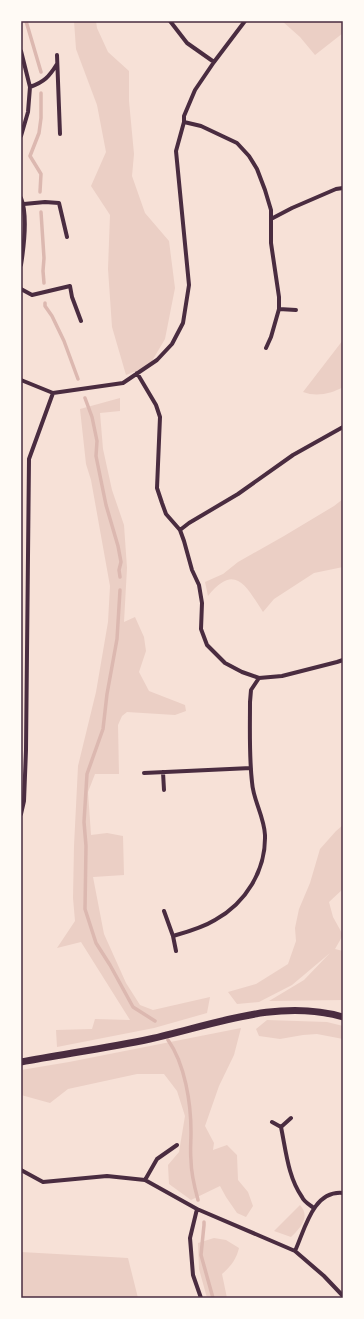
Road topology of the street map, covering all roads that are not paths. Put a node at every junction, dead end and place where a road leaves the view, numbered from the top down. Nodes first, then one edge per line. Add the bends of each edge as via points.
1 (170, 21) edge
2 (245, 21) edge
3 (21, 51) edge
4 (57, 55) dead end
5 (214, 62) junction
6 (57, 64) junction
7 (30, 88) junction
8 (184, 122) junction
9 (60, 134) dead end
10 (21, 136) edge
11 (343, 188) edge
12 (21, 198) edge
13 (24, 204) junction
14 (271, 219) junction
15 (67, 237) dead end
16 (22, 244) edge
17 (21, 265) edge
18 (21, 289) edge
19 (279, 309) junction
20 (296, 310) dead end
21 (81, 321) dead end
22 (266, 348) dead end
23 (137, 373) junction
24 (21, 380) edge
25 (53, 393) junction
26 (343, 428) edge
27 (180, 530) junction
28 (343, 660) edge
29 (259, 678) junction
30 (251, 768) junction
31 (163, 772) junction
32 (144, 773) dead end
33 (164, 790) dead end
34 (21, 814) edge
35 (164, 911) dead end
36 (172, 936) junction
37 (176, 951) dead end
38 (343, 1017) edge
39 (21, 1062) edge
40 (291, 1118) dead end
41 (272, 1122) dead end
42 (281, 1127) junction
43 (177, 1145) dead end
44 (21, 1170) edge
45 (145, 1180) junction
46 (343, 1193) edge
47 (314, 1208) junction
48 (197, 1209) junction
49 (295, 1251) junction
50 (343, 1296) edge
51 (201, 1298) edge

1 - 5 street via 187,43
2 - 5 street
3 - 7 street
4 - 6 street
5 - 8 street via 195,90
6 - 7 street via 43,82
6 - 9 street
7 - 10 street via 28,112
8 - 14 street via 202,126 240,146 257,169 269,202
8 - 23 street via 176,151 189,285 183,323 172,344 157,360
11 - 14 street
12 - 13 street
13 - 15 street via 59,203
13 - 16 street
14 - 19 street via 271,243
16 - 17 street
18 - 21 street via 32,295 70,286
19 - 20 street
19 - 22 street via 272,337
23 - 25 street via 123,383
23 - 27 street via 156,405 160,417 157,480 159,495 166,514
24 - 25 street
25 - 34 street via 29,459 26,750
26 - 27 street via 293,455 238,494
27 - 29 street via 200,589 201,629 207,645 225,663
28 - 29 street via 282,676
29 - 30 street via 250,696
30 - 31 street
30 - 36 street via 253,789 265,834 263,854 252,884 240,900 221,917 206,925
31 - 32 street
31 - 33 street
35 - 36 street
36 - 37 street
38 - 39 street via 331,1013 298,1010 251,1014 150,1039
40 - 42 street
41 - 42 street
42 - 47 street via 294,1182 302,1199
43 - 45 street via 157,1159
44 - 45 street via 43,1182 107,1176
45 - 48 street
46 - 47 street via 327,1195
47 - 49 street
48 - 49 street
48 - 51 street via 190,1238 193,1275
49 - 50 street

